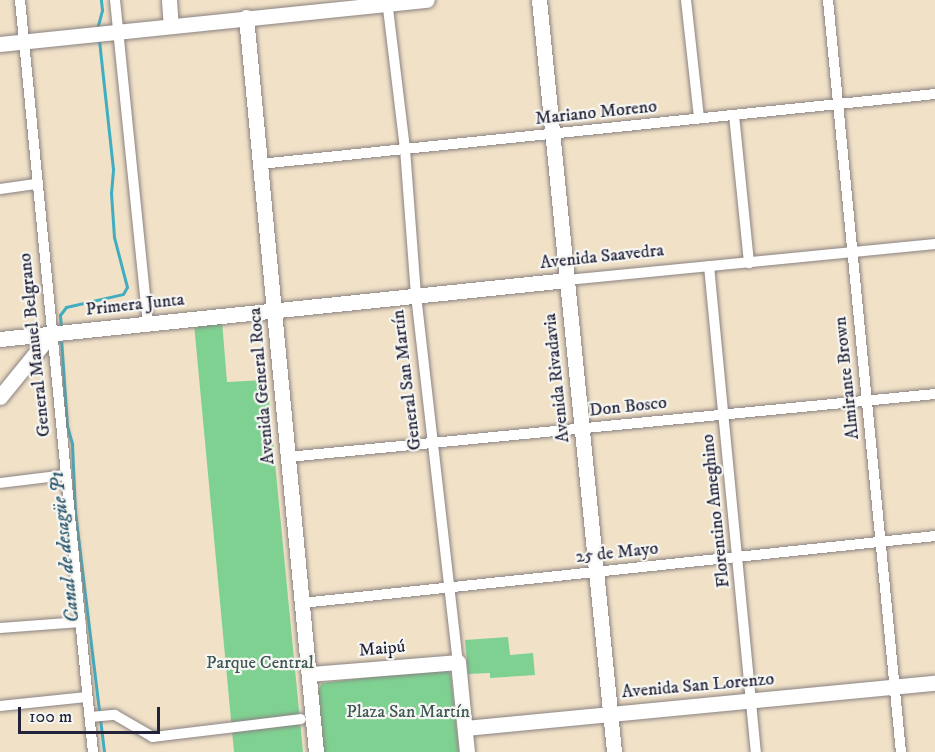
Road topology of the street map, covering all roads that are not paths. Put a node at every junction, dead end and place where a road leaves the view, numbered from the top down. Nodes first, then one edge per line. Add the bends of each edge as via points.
1 (20, 0) edge
2 (115, 0) edge
3 (169, 0) edge
4 (427, 0) edge
5 (539, 0) edge
6 (686, 0) edge
7 (828, 0) edge
8 (388, 2) edge
9 (246, 17) junction
10 (171, 26) junction
11 (119, 32) junction
12 (24, 41) junction
13 (0, 44) edge
14 (935, 94) edge
15 (837, 104) junction
16 (734, 115) junction
17 (699, 118) junction
18 (553, 134) junction
19 (405, 149) junction
20 (260, 164) junction
21 (36, 184) junction
22 (0, 189) edge
23 (935, 244) edge
24 (851, 252) junction
25 (749, 263) junction
26 (709, 266) junction
27 (567, 280) junction
28 (416, 295) junction
29 (274, 310) junction
30 (148, 323) junction
31 (51, 334) junction
32 (0, 339) edge
33 (935, 394) edge
34 (0, 397) edge
35 (866, 400) junction
36 (723, 414) junction
37 (582, 428) junction
38 (434, 443) junction
39 (288, 457) junction
40 (65, 475) junction
41 (0, 483) edge
42 (935, 536) edge
43 (880, 542) junction
44 (737, 557) junction
45 (596, 572) junction
46 (449, 588) junction
47 (302, 603) junction
48 (81, 622) junction
49 (0, 628) edge
50 (458, 662) junction
51 (309, 674) junction
52 (935, 683) edge
53 (895, 687) junction
54 (87, 697) junction
55 (751, 701) junction
56 (0, 705) edge
57 (610, 714) junction
58 (96, 717) junction
59 (302, 719) dead end
60 (465, 728) junction
61 (93, 752) edge
62 (316, 752) edge
63 (467, 752) edge
64 (614, 752) edge
65 (756, 752) edge
66 (902, 752) edge

1 - 12 street, General Manuel Belgrano
2 - 11 street
3 - 10 street
4 - 8 street
5 - 18 street, Avenida Rivadavia
6 - 17 street
7 - 15 street, Almirante Brown
8 - 9 street
8 - 19 street, General San Martín
9 - 10 street
9 - 20 street, Avenida General Roca
10 - 11 street
11 - 12 street
11 - 30 street
12 - 13 street
12 - 21 street, General Manuel Belgrano
14 - 15 street, Mariano Moreno
15 - 16 street, Mariano Moreno
15 - 24 street, Almirante Brown
16 - 17 street, Mariano Moreno
16 - 25 street
17 - 18 street, Mariano Moreno
18 - 19 street, Mariano Moreno
18 - 27 street, Avenida Rivadavia
19 - 20 street, Mariano Moreno
19 - 28 street, General San Martín
20 - 29 street, Avenida General Roca
21 - 22 street
21 - 31 street, General Manuel Belgrano
23 - 24 street, Avenida Saavedra
24 - 25 street, Avenida Saavedra
24 - 35 street, Almirante Brown
25 - 26 street, Avenida Saavedra
26 - 27 street, Avenida Saavedra
26 - 36 street, Florentino Ameghino
27 - 28 street, Avenida Saavedra
27 - 37 street, Avenida Rivadavia
28 - 29 street, Avenida Saavedra
28 - 38 street, General San Martín
29 - 30 street, Primera Junta
29 - 39 street, Avenida General Roca
30 - 31 street, Primera Junta
31 - 32 street, Primera Junta
31 - 34 street
31 - 40 street, General Manuel Belgrano
33 - 35 street, Don Bosco
35 - 36 street, Don Bosco
35 - 43 street, Almirante Brown
36 - 37 street, Don Bosco
36 - 44 street, Florentino Ameghino
37 - 38 street, Don Bosco
37 - 45 street, Avenida Rivadavia
38 - 39 street, Don Bosco
38 - 46 street, General San Martín
39 - 47 street, Avenida General Roca
40 - 41 street
40 - 48 street, General Manuel Belgrano
42 - 43 street, 25 de Mayo
43 - 44 street, 25 de Mayo
43 - 53 street, Almirante Brown
44 - 45 street, 25 de Mayo
44 - 55 street, Florentino Ameghino
45 - 46 street, 25 de Mayo
45 - 57 street, Avenida Rivadavia
46 - 47 street, 25 de Mayo
46 - 50 street, General San Martín
47 - 51 street, Avenida General Roca
48 - 49 street
48 - 54 street, General Manuel Belgrano
50 - 51 street, Maipú
50 - 60 street, General San Martín
51 - 62 street, Avenida General Roca
52 - 53 street, Avenida San Lorenzo
53 - 55 street, Avenida San Lorenzo
53 - 66 street, Almirante Brown
54 - 56 street
54 - 58 street, General Manuel Belgrano
55 - 57 street, Avenida San Lorenzo
55 - 65 street, Florentino Ameghino
57 - 60 street, Avenida San Lorenzo
57 - 64 street, Avenida Rivadavia
58 - 59 street via 115,715 153,737
58 - 61 street, General Manuel Belgrano
60 - 63 street, General San Martín

